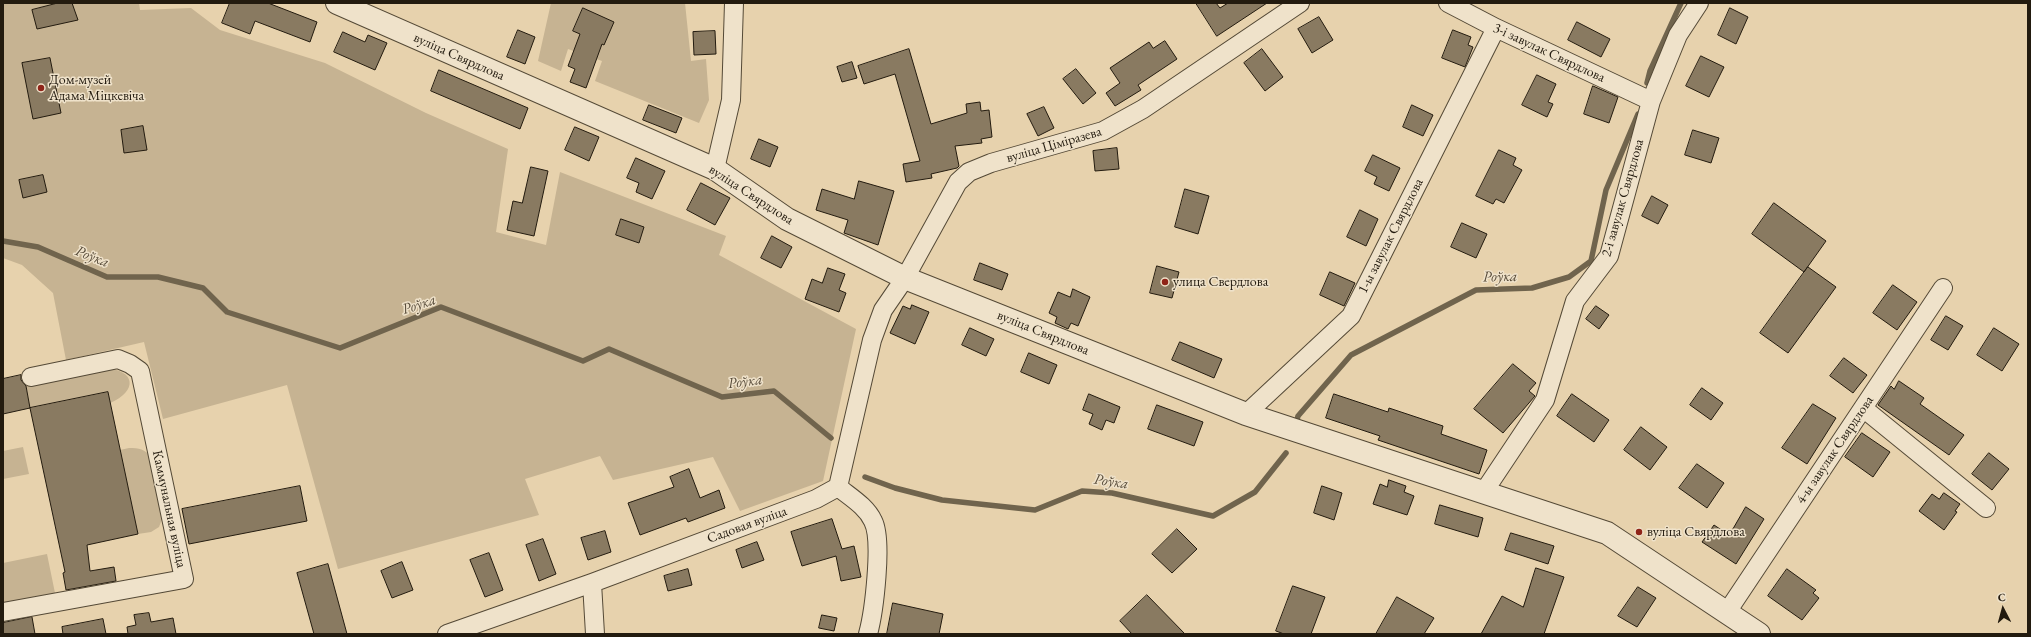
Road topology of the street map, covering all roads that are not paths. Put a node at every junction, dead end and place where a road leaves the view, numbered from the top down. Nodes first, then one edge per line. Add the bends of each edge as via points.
1 (337, 3) edge
2 (734, 3) edge
3 (1300, 3) edge
4 (1448, 3) edge
5 (1699, 3) edge
6 (1496, 28) junction
7 (1651, 101) junction
8 (715, 169) junction
9 (905, 278) junction
10 (1943, 288) dead end
11 (31, 377) dead end
12 (1863, 408) junction
13 (1246, 414) junction
14 (838, 487) junction
15 (1483, 493) junction
16 (1986, 508) dead end
17 (592, 583) junction
18 (3, 612) edge
19 (1727, 612) junction
20 (447, 634) edge
21 (594, 634) edge
22 (868, 634) edge
23 (1759, 634) edge

1 - 8 street, вуліца Свярдлова
2 - 8 street via 731,100
3 - 9 street, вуліца Ціміразева via 1143,109 1103,131 969,172 958,182
4 - 6 street, 3-і завулак Свярдлова
5 - 7 street, 2-і завулак Свярдлова via 1678,36
6 - 7 street, 3-і завулак Свярдлова
6 - 13 street, 1-ы завулак Свярдлова via 1351,316
7 - 15 street, 2-і завулак Свярдлова via 1609,256 1575,301 1545,400
8 - 9 street, вуліца Свярдлова via 787,219
9 - 13 street, вуліца Свярдлова
9 - 14 street via 883,310 872,340
10 - 12 street, 4-ы завулак Свярдлова
11 - 18 street, Каммунальная вуліца via 118,359 140,371 184,579
12 - 16 street
12 - 19 street, 4-ы завулак Свярдлова
13 - 15 street, вуліца Свярдлова
14 - 17 street, Садовая вуліца via 816,500
14 - 22 street via 862,506 873,520 878,534 873,618
15 - 19 street, вуліца Свярдлова via 1607,533
17 - 20 street, Садовая вуліца
17 - 21 street
19 - 23 street, вуліца Свярдлова

